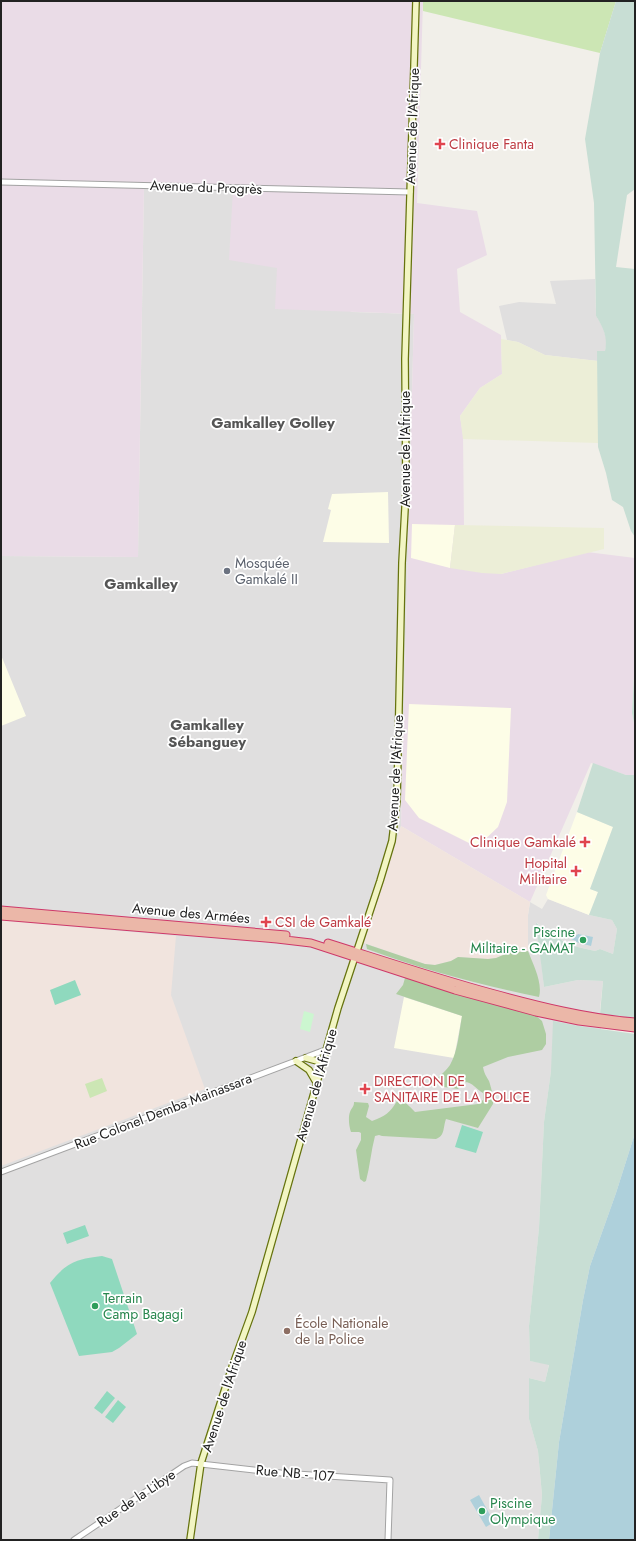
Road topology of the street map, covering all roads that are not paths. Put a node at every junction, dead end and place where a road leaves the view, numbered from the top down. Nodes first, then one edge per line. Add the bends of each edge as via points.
1 (416, 1) edge
2 (1, 182) edge
3 (410, 192) junction
4 (1, 910) edge
5 (1, 916) edge
6 (356, 954) junction
7 (536, 1009) junction
8 (635, 1022) edge
9 (635, 1028) edge
10 (326, 1050) junction
11 (306, 1058) junction
12 (296, 1061) junction
13 (321, 1067) junction
14 (316, 1082) junction
15 (1, 1172) edge
16 (202, 1463) junction
17 (74, 1540) edge
18 (190, 1540) edge
19 (388, 1540) edge

1 - 3 main road, Avenue de l'Afrique
2 - 3 street, Avenue du Progrès
3 - 6 main road, Avenue de l'Afrique via 405,359 406,490 397,800 392,840
4 - 6 highway, Avenue des Armées via 293,936 313,939
5 - 6 highway, Avenue des Armées via 293,940
6 - 7 highway, Avenue des Armées via 449,988
6 - 10 main road, Avenue de l'Afrique
7 - 8 highway
7 - 9 highway via 579,1021
10 - 11 street, Rue Colonel Demba Mainassara
10 - 13 main road, Avenue de l'Afrique
11 - 12 street, Rue Colonel Demba Mainassara
11 - 13 main road via 317,1061
12 - 14 main road via 309,1070
12 - 15 street, Rue Colonel Demba Mainassara
13 - 14 main road, Avenue de l'Afrique
14 - 16 main road, Avenue de l'Afrique via 252,1312
16 - 17 street, Rue de la Libye via 184,1466
16 - 18 main road, Avenue de l'Afrique
16 - 19 street, Rue NB - 107 via 282,1473 390,1480

